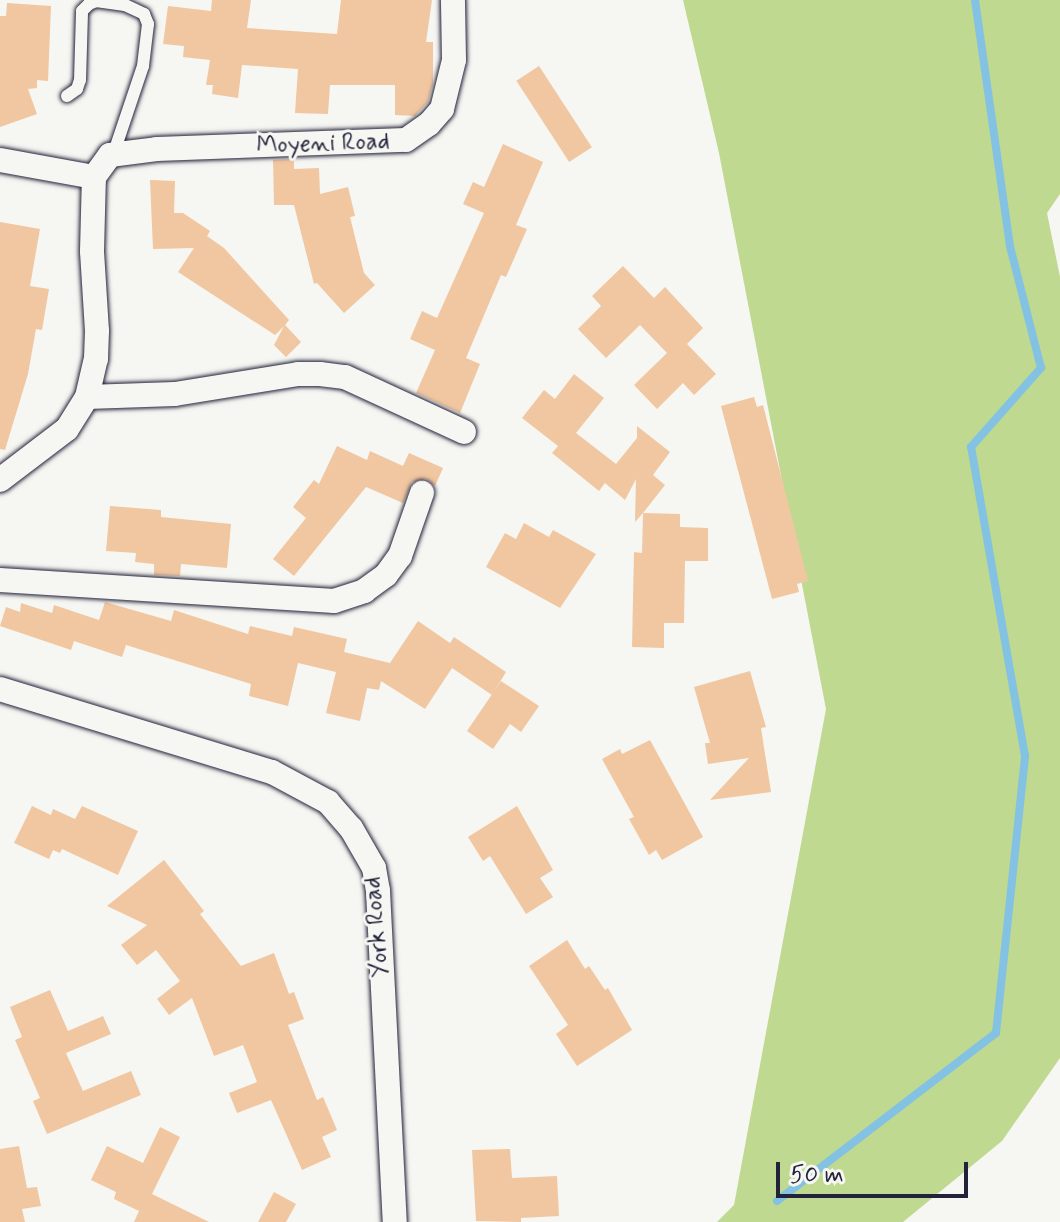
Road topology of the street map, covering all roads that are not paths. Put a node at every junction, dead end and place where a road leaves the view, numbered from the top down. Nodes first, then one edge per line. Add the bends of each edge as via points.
1 (453, 0) edge
2 (145, 7) edge
3 (67, 96) dead end
4 (114, 152) junction
5 (0, 160) edge
6 (94, 177) junction
7 (87, 397) junction
8 (464, 432) dead end
9 (0, 480) edge
10 (422, 493) dead end
11 (0, 580) edge
12 (0, 689) edge
13 (395, 1222) edge

1 - 4 street, Moyeni Road via 454,60 445,97 429,124 406,140
2 - 3 lane via 96,1 82,11 80,80
2 - 4 lane via 141,74
4 - 6 street
5 - 6 street
6 - 7 street via 97,331
7 - 8 street via 175,394 320,374 345,377
7 - 9 street via 67,429
10 - 11 street via 400,556 386,575 364,591 334,601
12 - 13 street, York Road via 272,772 328,802 351,828 374,868 378,891

